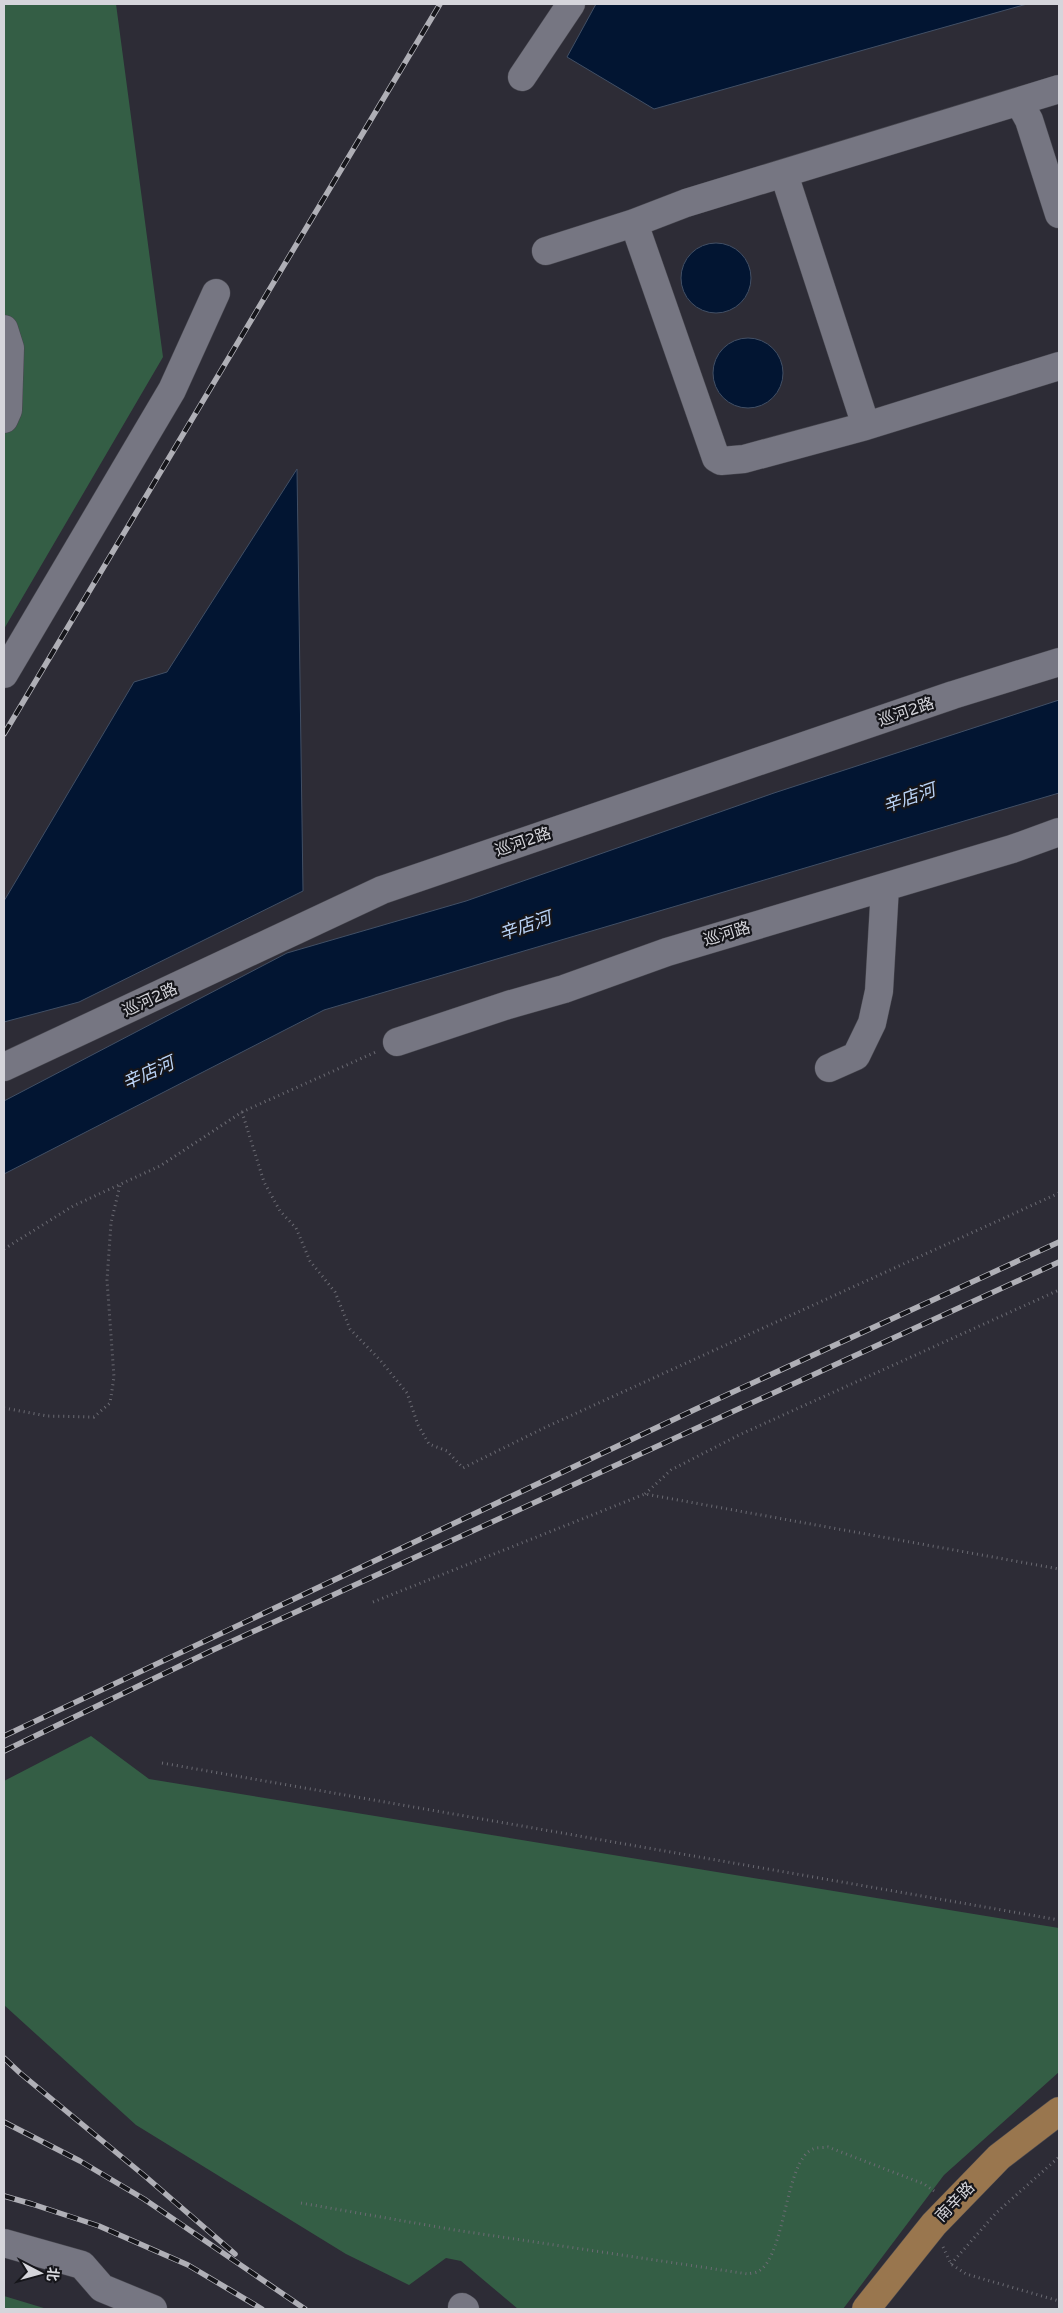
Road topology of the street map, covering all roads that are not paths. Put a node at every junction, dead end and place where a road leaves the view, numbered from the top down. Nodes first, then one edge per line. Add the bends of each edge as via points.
1 (571, 4) edge
2 (522, 77) dead end
3 (1059, 89) edge
4 (1020, 102) junction
5 (784, 174) junction
6 (1059, 214) edge
7 (634, 223) junction
8 (546, 251) dead end
9 (216, 293) dead end
10 (4, 329) edge
11 (1059, 366) edge
12 (4, 419) edge
13 (866, 426) junction
14 (1059, 662) edge
15 (4, 674) edge
16 (1059, 832) edge
17 (885, 887) junction
18 (396, 1042) road end
19 (4, 1067) edge
20 (829, 1068) dead end
21 (1059, 2111) edge
22 (4, 2243) edge
23 (154, 2309) edge
24 (866, 2309) edge

1 - 2 street
3 - 4 street
4 - 5 street
4 - 6 street via 1029,120
5 - 7 street via 686,203
5 - 13 street
7 - 8 street
7 - 13 street via 716,458 721,461 744,459
9 - 15 street via 172,390
10 - 12 street via 10,348 8,410
11 - 13 street
14 - 19 street, 巡河2路 via 953,695 382,890
16 - 17 street, 巡河路
17 - 18 street, 巡河路 via 667,952 564,989
17 - 20 street via 879,991 872,1023 856,1056
21 - 24 main road, 南辛路 via 999,2156 943,2215
22 - 23 street via 82,2266 102,2288

